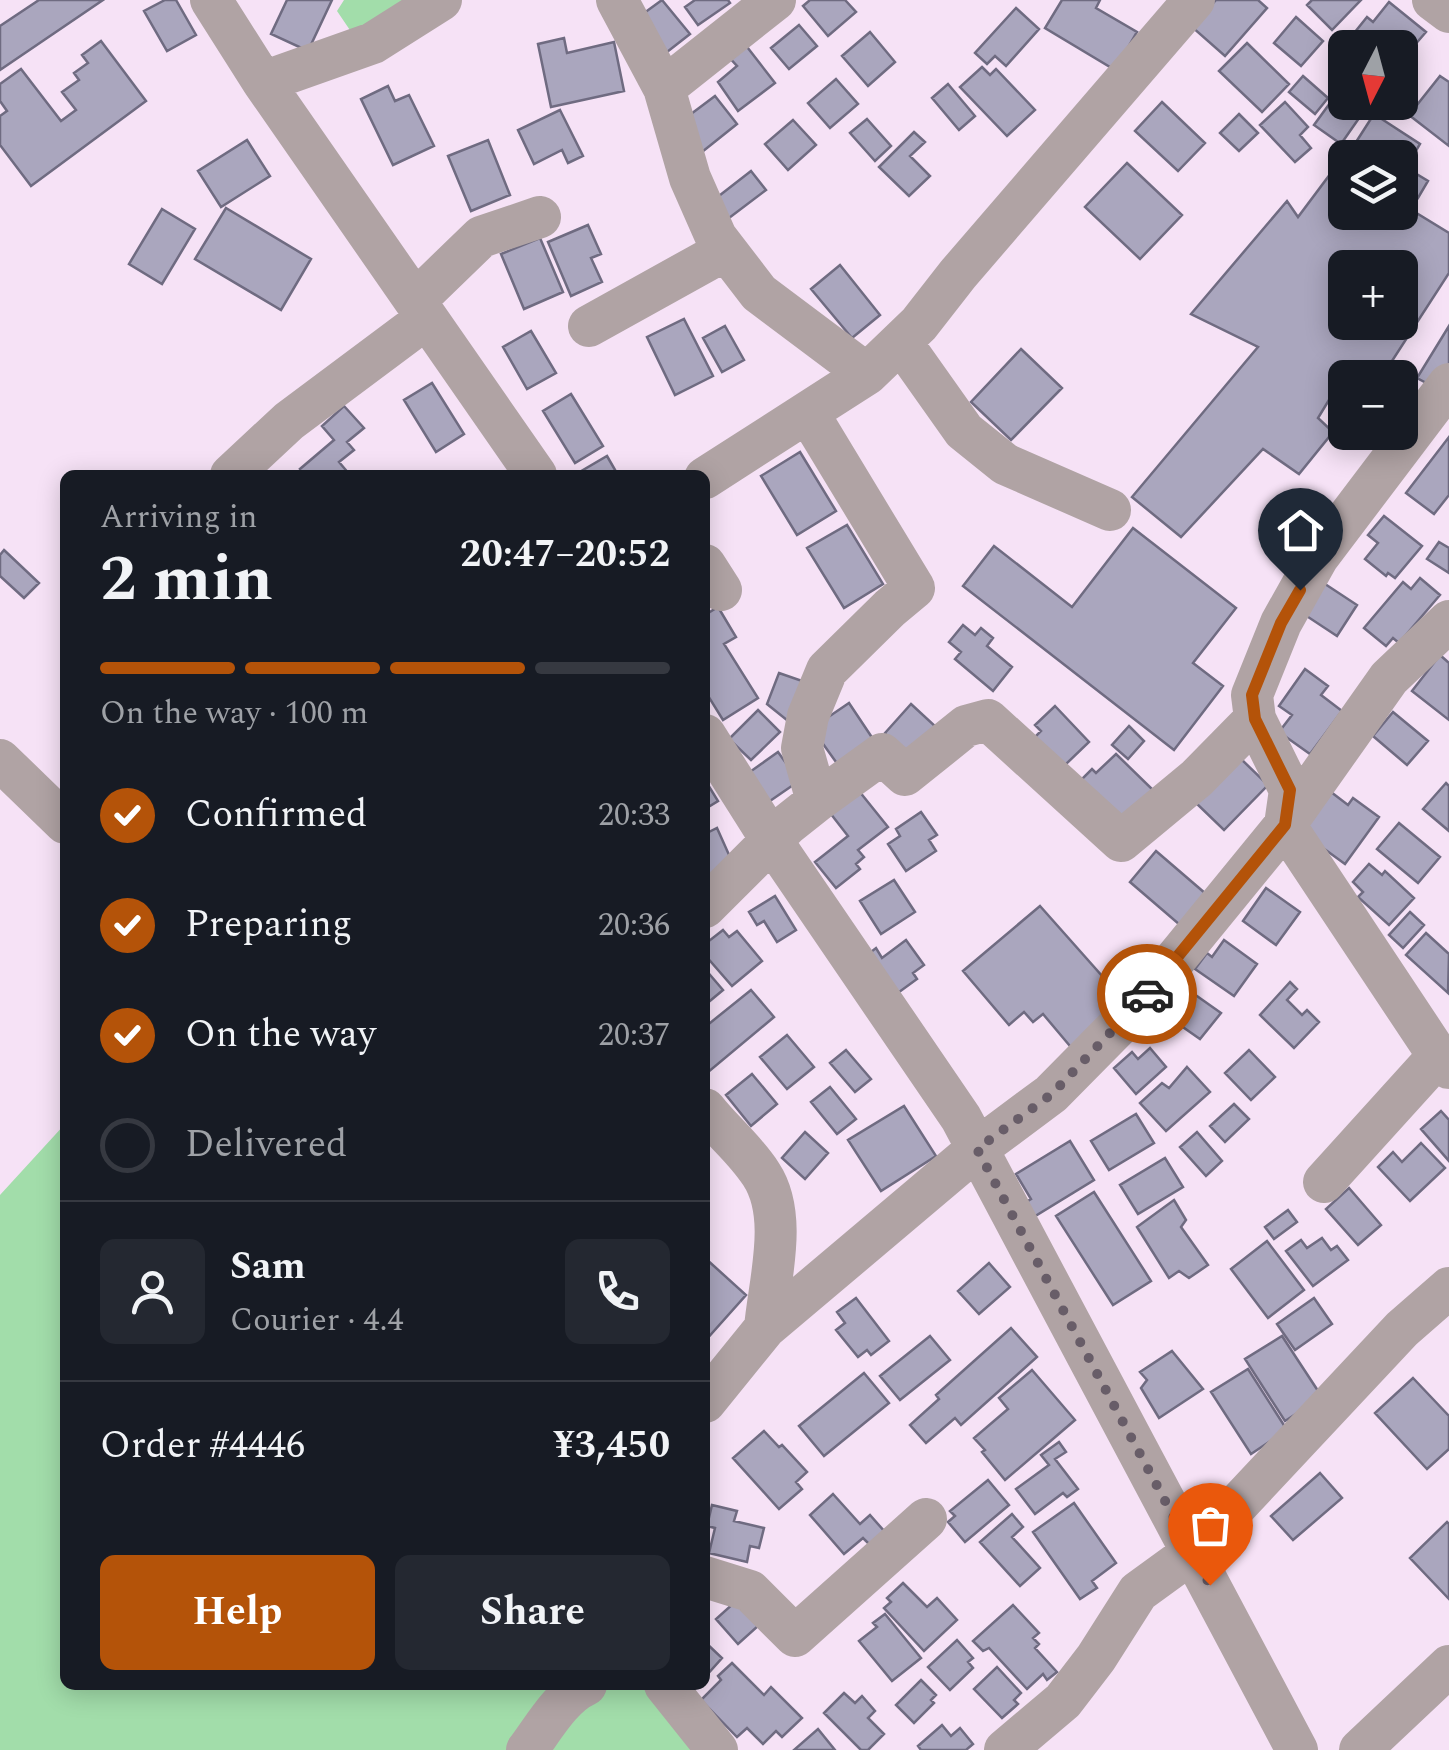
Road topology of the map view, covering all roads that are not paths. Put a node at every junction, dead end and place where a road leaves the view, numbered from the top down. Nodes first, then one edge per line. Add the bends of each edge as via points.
1 (210, 0) edge
2 (442, 0) edge
3 (616, 0) edge
4 (775, 0) edge
5 (1194, 0) edge
6 (1433, 0) edge
7 (1449, 12) edge
8 (262, 82) junction
9 (664, 88) junction
10 (540, 217) dead end
11 (726, 250) junction
12 (421, 309) junction
13 (590, 326) dead end
14 (902, 342) junction
15 (867, 374) junction
16 (1449, 384) edge
17 (808, 413) junction
18 (236, 470) edge
19 (533, 470) edge
20 (710, 475) edge
21 (1110, 510) dead end
22 (1449, 622) edge
23 (1255, 719) junction
24 (710, 743) edge
25 (0, 760) edge
26 (817, 801) junction
27 (60, 817) edge
28 (1285, 825) junction
29 (772, 841) junction
30 (710, 902) edge
31 (1440, 1041) edge
32 (710, 1115) edge
33 (977, 1149) junction
34 (1324, 1182) dead end
35 (1449, 1288) edge
36 (765, 1328) junction
37 (710, 1396) edge
38 (926, 1519) dead end
39 (1193, 1552) junction
40 (710, 1579) edge
41 (1448, 1670) edge
42 (577, 1690) edge
43 (668, 1690) edge
44 (526, 1750) edge
45 (717, 1750) edge
46 (1005, 1750) edge
47 (1297, 1750) edge
48 (1360, 1750) edge

1 - 8 street
2 - 8 street via 374,43
3 - 9 street
4 - 9 street
5 - 14 street
6 - 7 street
8 - 12 street
9 - 11 street via 690,178
10 - 12 street via 481,237
11 - 13 street
11 - 15 street via 759,293
12 - 18 street
12 - 19 street
14 - 15 street
14 - 21 street via 964,430 1005,464
15 - 17 street
16 - 23 street via 1318,557 1259,677 1252,695
17 - 20 street
17 - 26 street via 914,588 827,670 802,748
22 - 28 street via 1389,678
23 - 26 street via 1121,841 988,720 966,726 905,774 882,754
23 - 28 street via 1290,790
24 - 29 street
25 - 27 street
26 - 29 street
28 - 31 street
28 - 33 street via 1133,1010 1052,1094
29 - 30 street
29 - 33 street
31 - 34 street
32 - 36 street via 764,1176 775,1212
33 - 36 street
33 - 39 street
35 - 39 street via 1402,1329
36 - 37 street
38 - 40 street via 795,1636 750,1591
39 - 46 street via 1138,1592 1063,1701
39 - 47 street
41 - 48 street
42 - 44 street
43 - 45 street

